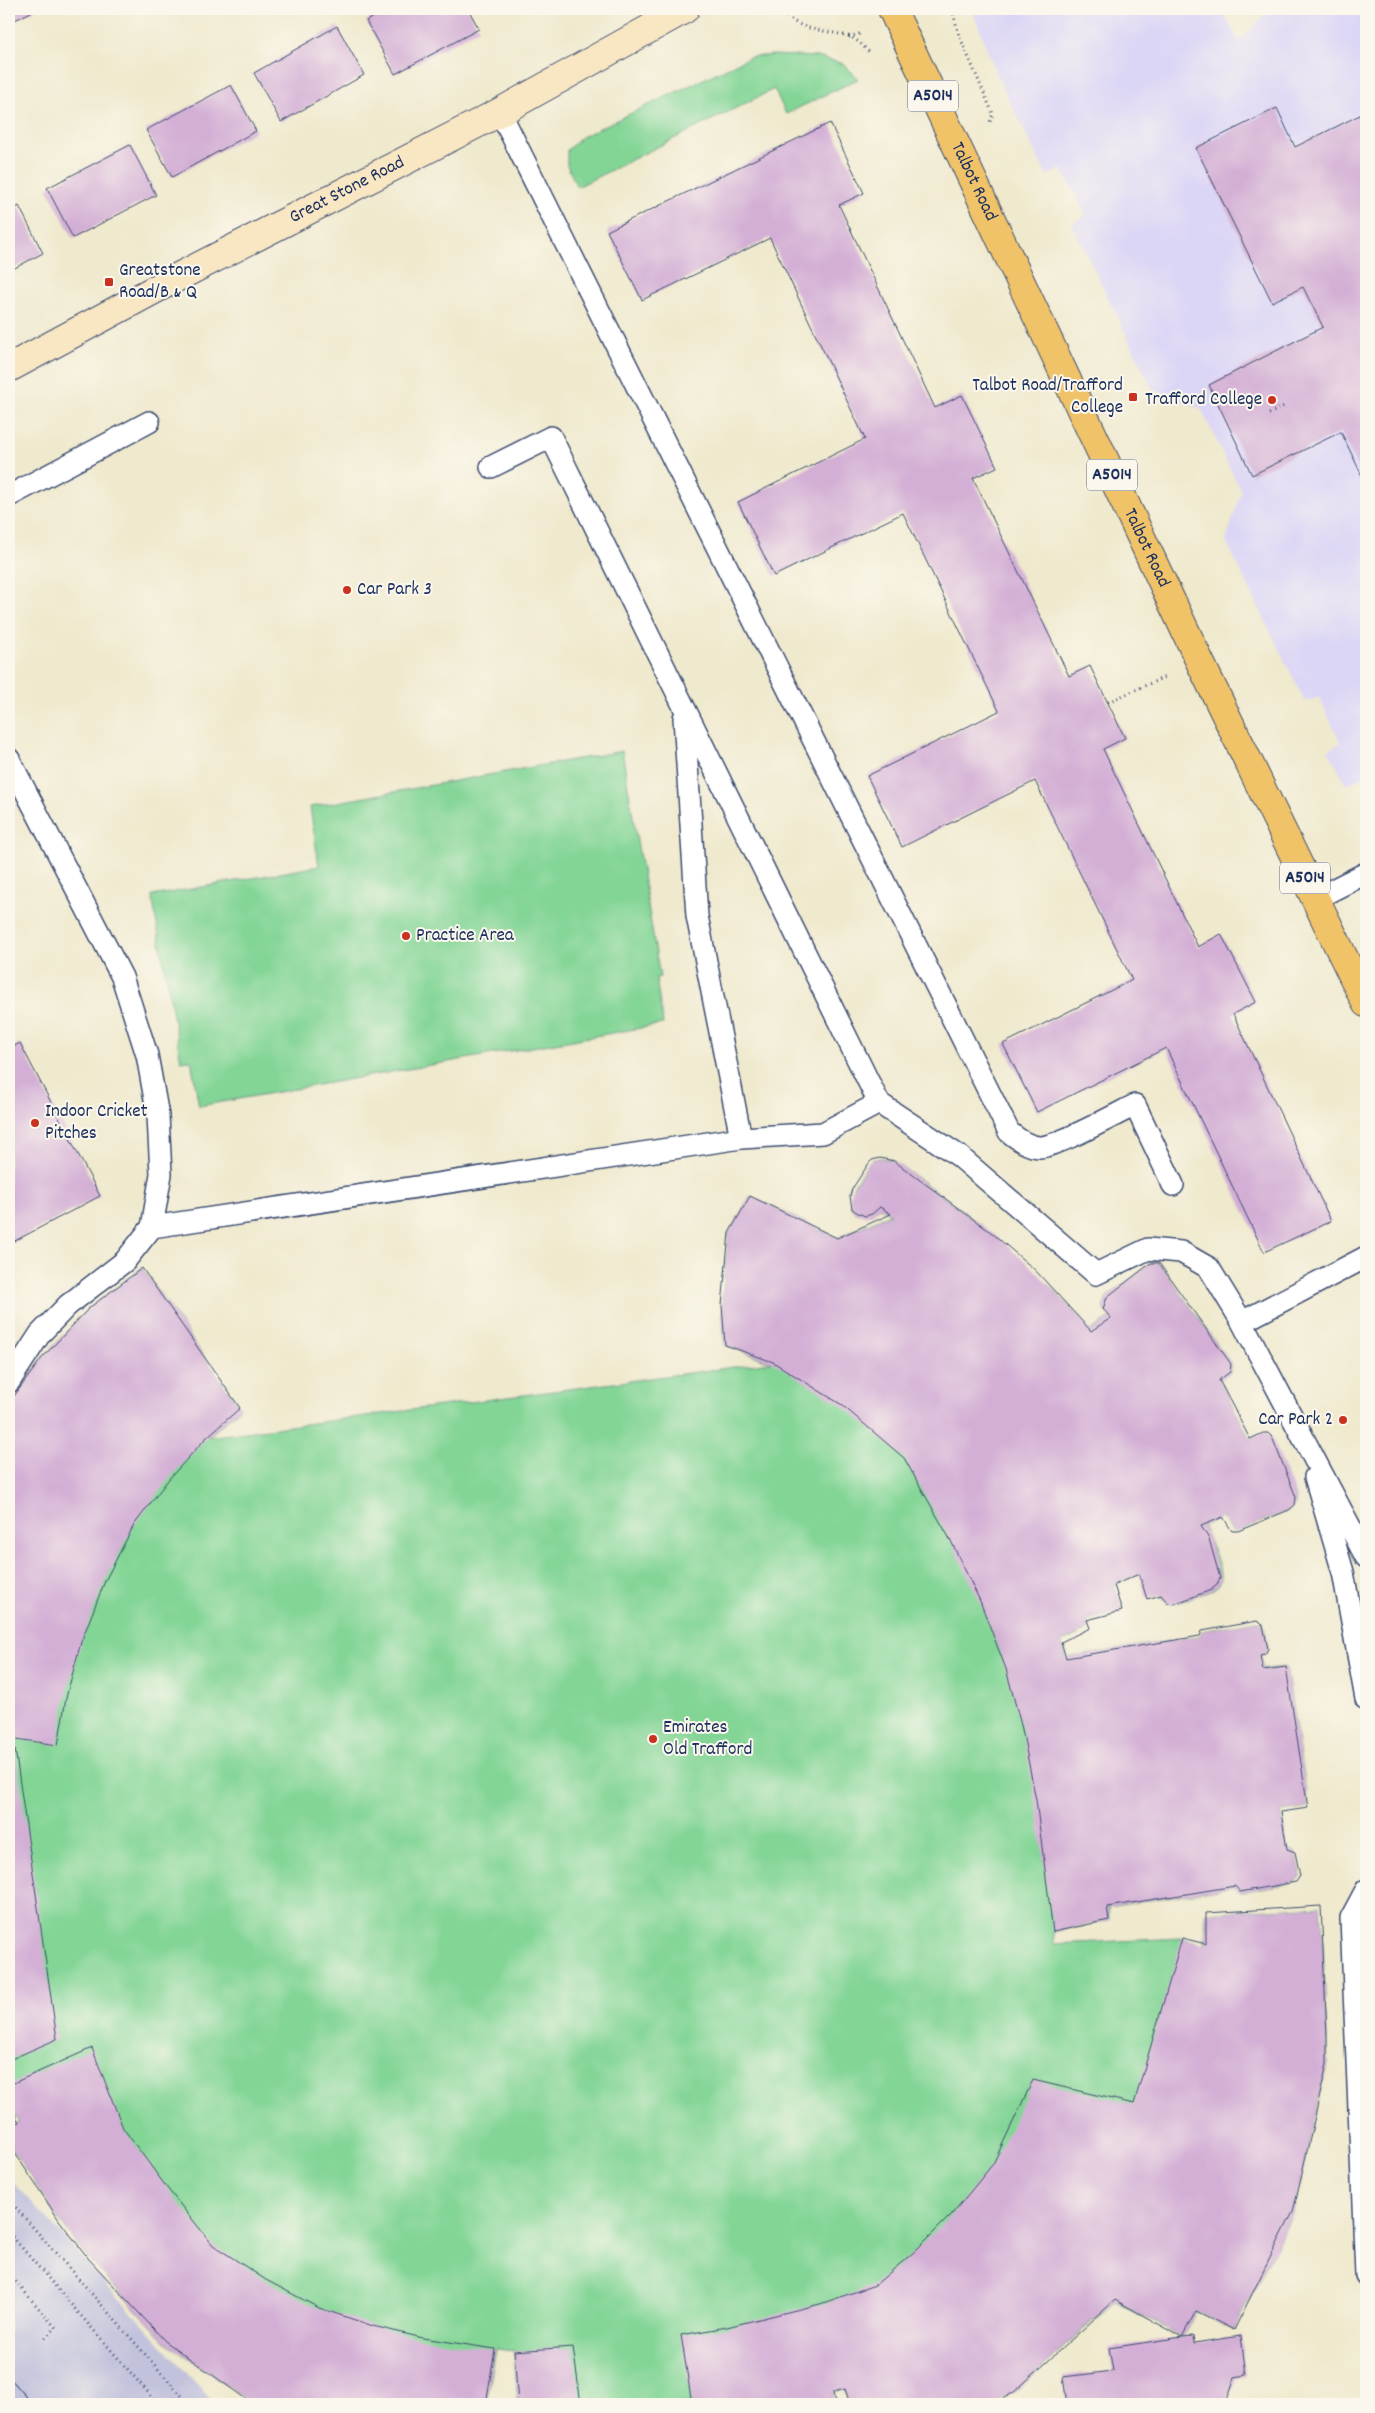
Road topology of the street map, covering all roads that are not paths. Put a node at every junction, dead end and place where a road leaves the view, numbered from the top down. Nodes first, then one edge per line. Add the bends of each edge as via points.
1 (685, 9) edge
2 (892, 9) edge
3 (500, 112) junction
4 (9, 368) edge
5 (149, 422) dead end
6 (491, 467) dead end
7 (9, 496) edge
8 (684, 707) junction
9 (9, 759) edge
10 (1366, 873) edge
11 (1315, 899) junction
12 (1366, 1003) edge
13 (879, 1104) junction
14 (740, 1138) junction
15 (1173, 1185) dead end
16 (152, 1227) junction
17 (1366, 1257) edge
18 (1242, 1322) junction
19 (9, 1382) edge
20 (1306, 1441) junction
21 (1366, 1557) edge
22 (1366, 1699) edge
23 (1366, 1890) edge
24 (1366, 2275) edge

1 - 3 street, Great Stone Road
2 - 11 main road, Talbot Road / A5014
3 - 4 street, Great Stone Road via 170,281
3 - 15 lane via 1010,1132 1024,1143 1040,1147 1135,1105
5 - 7 lane
6 - 8 lane via 551,437
8 - 13 lane
8 - 14 lane via 697,916
9 - 16 lane via 122,977 147,1055 158,1116 161,1174
10 - 11 lane
11 - 12 main road, Talbot Road / A5014
13 - 14 lane via 823,1134
13 - 18 lane via 960,1156 1096,1274 1148,1249 1181,1252 1209,1268
14 - 16 lane
16 - 19 lane via 125,1262 68,1305 40,1334
17 - 18 lane
18 - 20 lane
20 - 21 lane
20 - 22 lane via 1318,1494 1343,1572
23 - 24 lane via 1350,1918

